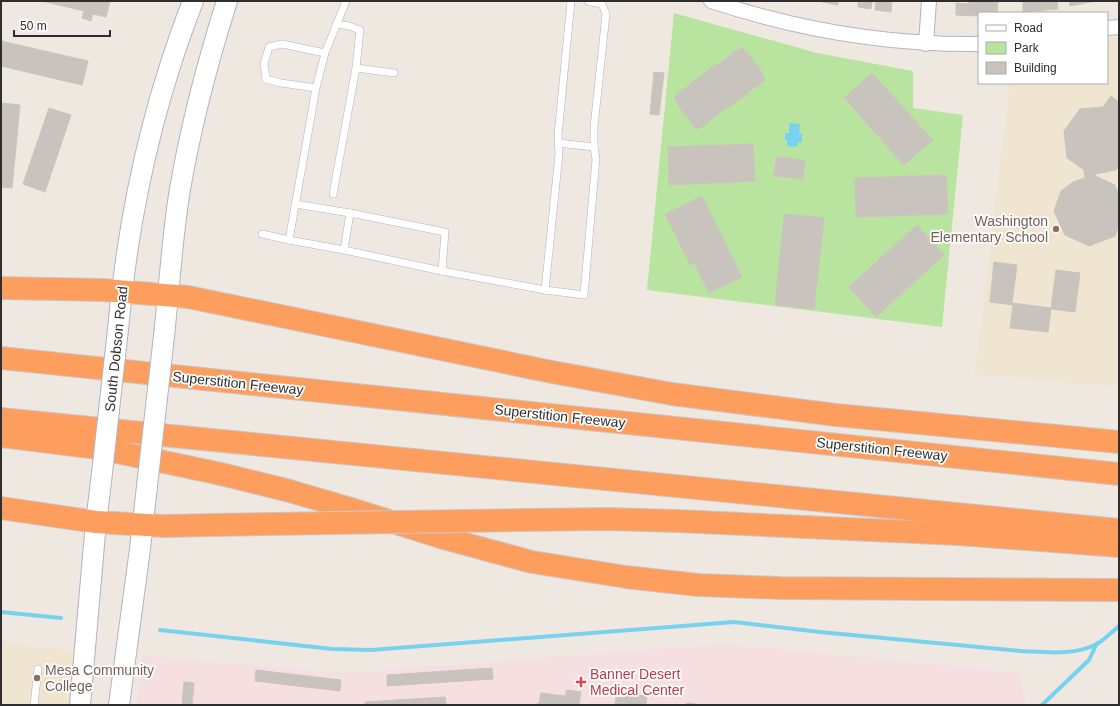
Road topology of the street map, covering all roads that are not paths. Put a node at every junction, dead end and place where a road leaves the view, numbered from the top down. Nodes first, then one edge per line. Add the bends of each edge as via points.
1 (192, 1) edge
2 (227, 1) edge
3 (346, 1) edge
4 (571, 1) edge
5 (588, 1) edge
6 (711, 1) edge
7 (929, 1) edge
8 (336, 24) junction
9 (1119, 27) edge
10 (1108, 28) edge
11 (926, 44) junction
12 (978, 44) edge
13 (325, 53) junction
14 (356, 68) junction
15 (394, 74) dead end
16 (316, 88) junction
17 (558, 143) junction
18 (594, 146) junction
19 (334, 194) dead end
20 (295, 204) junction
21 (350, 213) junction
22 (262, 234) dead end
23 (289, 240) junction
24 (344, 250) junction
25 (442, 271) junction
26 (1, 288) edge
27 (545, 290) junction
28 (121, 291) junction
29 (168, 295) junction
30 (1, 358) edge
31 (1, 419) edge
32 (1, 436) edge
33 (1119, 442) edge
34 (1119, 474) edge
35 (1, 508) edge
36 (96, 522) junction
37 (143, 525) junction
38 (1119, 530) edge
39 (1119, 546) edge
40 (1110, 589) edge
41 (38, 669) dead end
42 (34, 705) edge
43 (80, 705) edge
44 (119, 705) edge

1 - 28 main road, South Dobson Road via 170,62 148,143
2 - 29 main road via 186,153
3 - 8 lane
4 - 17 lane
5 - 18 lane via 602,4 606,14
6 - 11 street via 775,21 821,31
7 - 11 street
8 - 13 lane
8 - 14 lane via 360,30
9 - 10 street
11 - 12 street
13 - 16 lane
13 - 16 lane via 282,44 269,47 264,64 266,79
14 - 15 lane
14 - 19 lane
16 - 20 lane
17 - 18 lane
17 - 27 lane
18 - 27 lane via 596,160 584,295
20 - 21 lane
20 - 23 lane
21 - 24 lane
21 - 25 lane via 445,232
22 - 23 lane
23 - 24 lane
24 - 25 lane
25 - 27 lane
26 - 28 highway
28 - 29 highway
28 - 36 main road, South Dobson Road, bridge
29 - 33 highway via 672,394 836,415
29 - 37 main road, bridge
30 - 34 highway, Superstition Freeway
31 - 38 highway
32 - 40 highway via 98,448 221,474 286,490 448,540 532,562 626,577 698,585 780,588
35 - 36 highway
36 - 37 highway
36 - 43 main road, South Dobson Road
37 - 39 highway, bridge via 607,519 958,534
37 - 44 main road
41 - 42 lane

